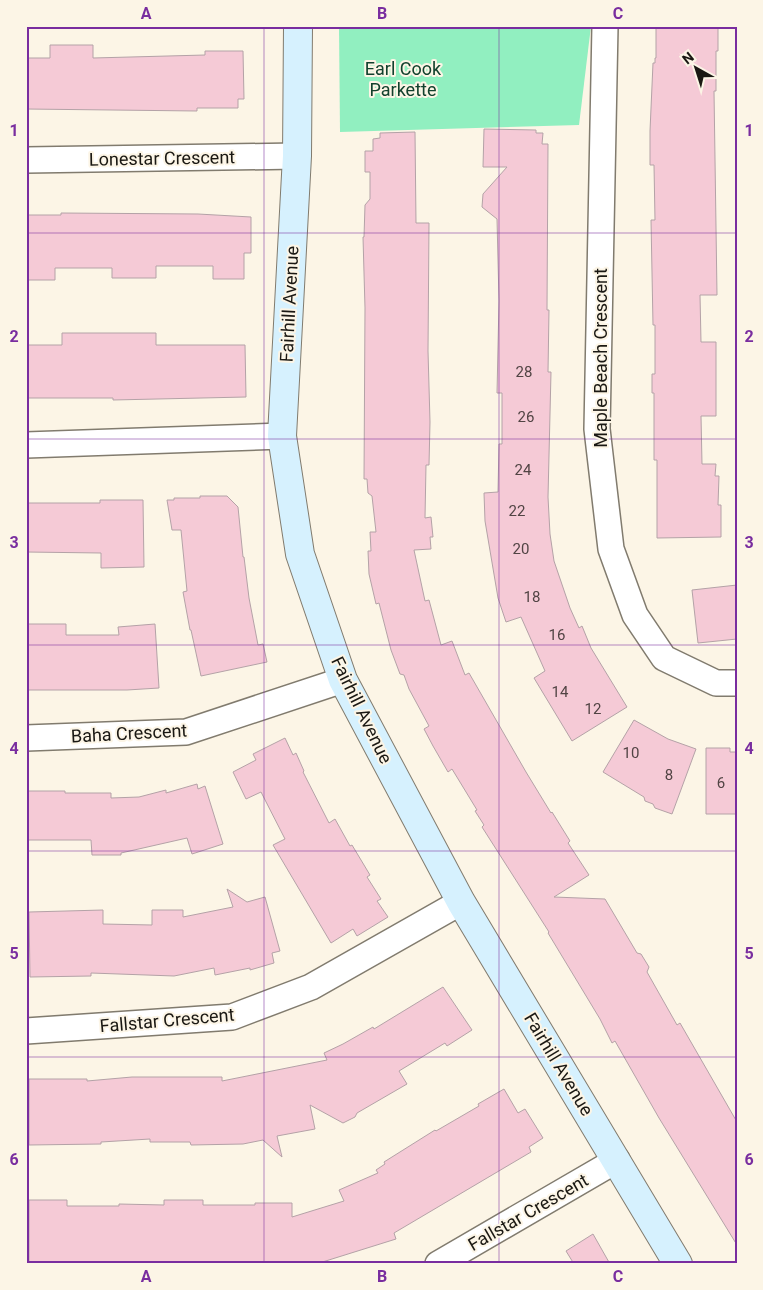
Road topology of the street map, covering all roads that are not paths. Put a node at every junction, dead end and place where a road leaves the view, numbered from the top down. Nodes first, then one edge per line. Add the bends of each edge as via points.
1 (298, 26) edge
2 (605, 26) edge
3 (298, 156) junction
4 (26, 160) edge
5 (282, 436) junction
6 (26, 445) edge
7 (343, 680) junction
8 (737, 683) edge
9 (26, 738) edge
10 (461, 902) junction
11 (26, 1031) edge
12 (617, 1160) junction
13 (438, 1264) edge
14 (678, 1264) edge

1 - 3 street, Fairhill Avenue
2 - 8 street, Maple Beach Crescent via 597,429 611,549 635,615 664,658 716,683
3 - 4 street, Lonestar Crescent
3 - 5 street, Fairhill Avenue
5 - 6 street
5 - 7 street, Fairhill Avenue via 300,554
7 - 9 street, Baha Crescent via 186,732
7 - 10 street, Fairhill Avenue
10 - 11 street, Fallstar Crescent via 311,987 232,1017
10 - 12 street, Fairhill Avenue
12 - 13 street, Fallstar Crescent
12 - 14 street, Fairhill Avenue

